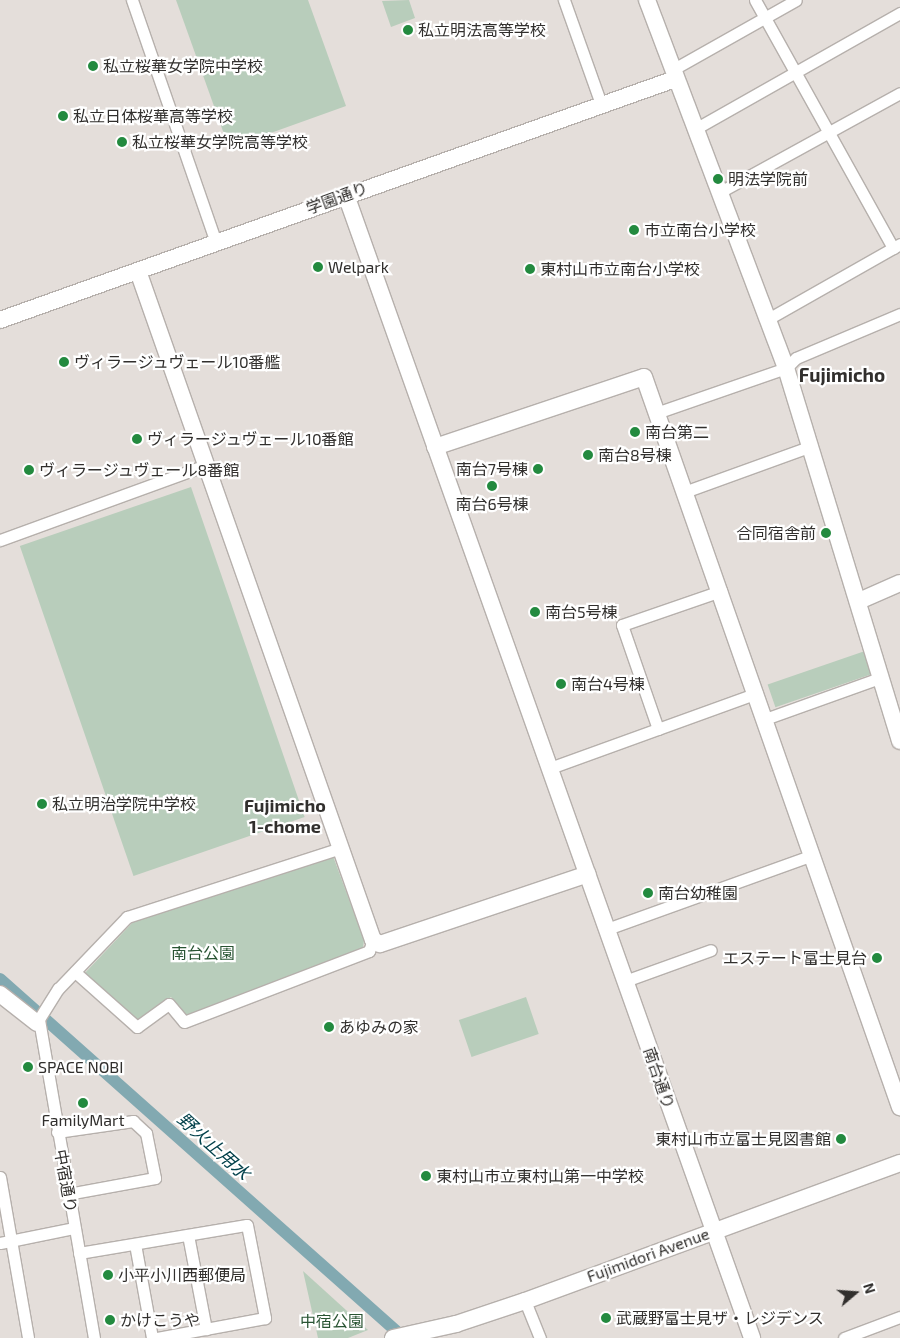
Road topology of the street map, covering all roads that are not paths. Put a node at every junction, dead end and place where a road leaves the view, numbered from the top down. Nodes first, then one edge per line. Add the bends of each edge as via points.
1 (132, 0) edge
2 (564, 0) edge
3 (755, 0) edge
4 (796, 0) edge
5 (651, 2) edge
6 (900, 13) edge
7 (765, 18) junction
8 (795, 72) junction
9 (673, 75) junction
10 (900, 93) edge
11 (601, 104) junction
12 (695, 129) junction
13 (830, 133) junction
14 (720, 192) junction
15 (346, 195) junction
16 (216, 242) junction
17 (896, 246) edge
18 (138, 271) junction
19 (900, 314) edge
20 (768, 318) junction
21 (0, 320) edge
22 (786, 368) junction
23 (659, 412) junction
24 (811, 446) junction
25 (434, 447) junction
26 (206, 465) junction
27 (686, 491) junction
28 (0, 540) edge
29 (900, 583) edge
30 (721, 591) junction
31 (860, 601) junction
32 (882, 677) junction
33 (757, 693) junction
34 (765, 719) junction
35 (658, 729) junction
36 (900, 741) edge
37 (550, 768) junction
38 (340, 848) junction
39 (813, 855) junction
40 (588, 874) junction
41 (607, 929) junction
42 (373, 940) junction
43 (711, 950) dead end
44 (75, 972) junction
45 (625, 981) junction
46 (0, 994) edge
47 (40, 1017) junction
48 (900, 1107) edge
49 (57, 1132) junction
50 (900, 1163) edge
51 (0, 1177) edge
52 (68, 1194) junction
53 (74, 1228) junction
54 (712, 1231) junction
55 (188, 1235) junction
56 (6, 1242) edge
57 (135, 1244) junction
58 (79, 1254) junction
59 (525, 1301) junction
60 (900, 1317) edge
61 (206, 1329) junction
62 (400, 1335) edge
63 (28, 1338) edge
64 (94, 1338) edge
65 (154, 1338) edge
66 (540, 1338) edge
67 (752, 1338) edge
68 (844, 1338) edge

1 - 16 street
2 - 11 street
3 - 7 street
4 - 7 street
5 - 9 street
6 - 8 street
7 - 8 street
7 - 9 street
8 - 12 street
8 - 13 street
9 - 11 street, 学園通り
9 - 12 street
10 - 13 street
11 - 15 street, 学園通り
12 - 14 street
13 - 14 street
13 - 17 street
14 - 20 street
15 - 16 street, 学園通り
15 - 25 street, 南台通り
16 - 18 street, 学園通り
17 - 20 street
18 - 21 street, 学園通り
18 - 26 street
19 - 22 street via 796,358
20 - 22 street
22 - 23 street
22 - 24 street
23 - 25 street via 644,377 636,378
23 - 27 street
24 - 27 street
24 - 31 street
25 - 37 street, 南台通り
26 - 28 street
26 - 38 street
27 - 30 street
29 - 31 street
30 - 33 street
30 - 35 street via 622,625
31 - 32 street
32 - 34 street
32 - 36 street
33 - 34 street
33 - 35 street
34 - 39 street
35 - 37 street
37 - 40 street, 南台通り
38 - 42 street
38 - 44 street via 127,917
39 - 41 street
39 - 48 street
40 - 41 street, 南台通り
40 - 42 street via 380,944
41 - 45 street, 南台通り
42 - 44 street via 369,951 184,1022 169,1004 137,1027
43 - 45 street
44 - 47 street
45 - 54 street, 南台通り
46 - 47 street
47 - 49 street, 中宿通り
49 - 52 street, 中宿通り
49 - 52 street via 133,1121 146,1134 154,1178
50 - 54 street, Fujimidori Avenue
51 - 56 street
52 - 53 street, 中宿通り
53 - 56 street
53 - 58 street, 中宿通り
54 - 59 street, Fujimidori Avenue
54 - 67 street, 南台通り
55 - 57 street
55 - 61 street
55 - 61 street via 247,1225 264,1318
56 - 63 street
57 - 58 street
57 - 65 street
58 - 64 street, 中宿通り
59 - 62 street, Fujimidori Avenue via 456,1324
59 - 66 street
60 - 68 street
61 - 65 street

